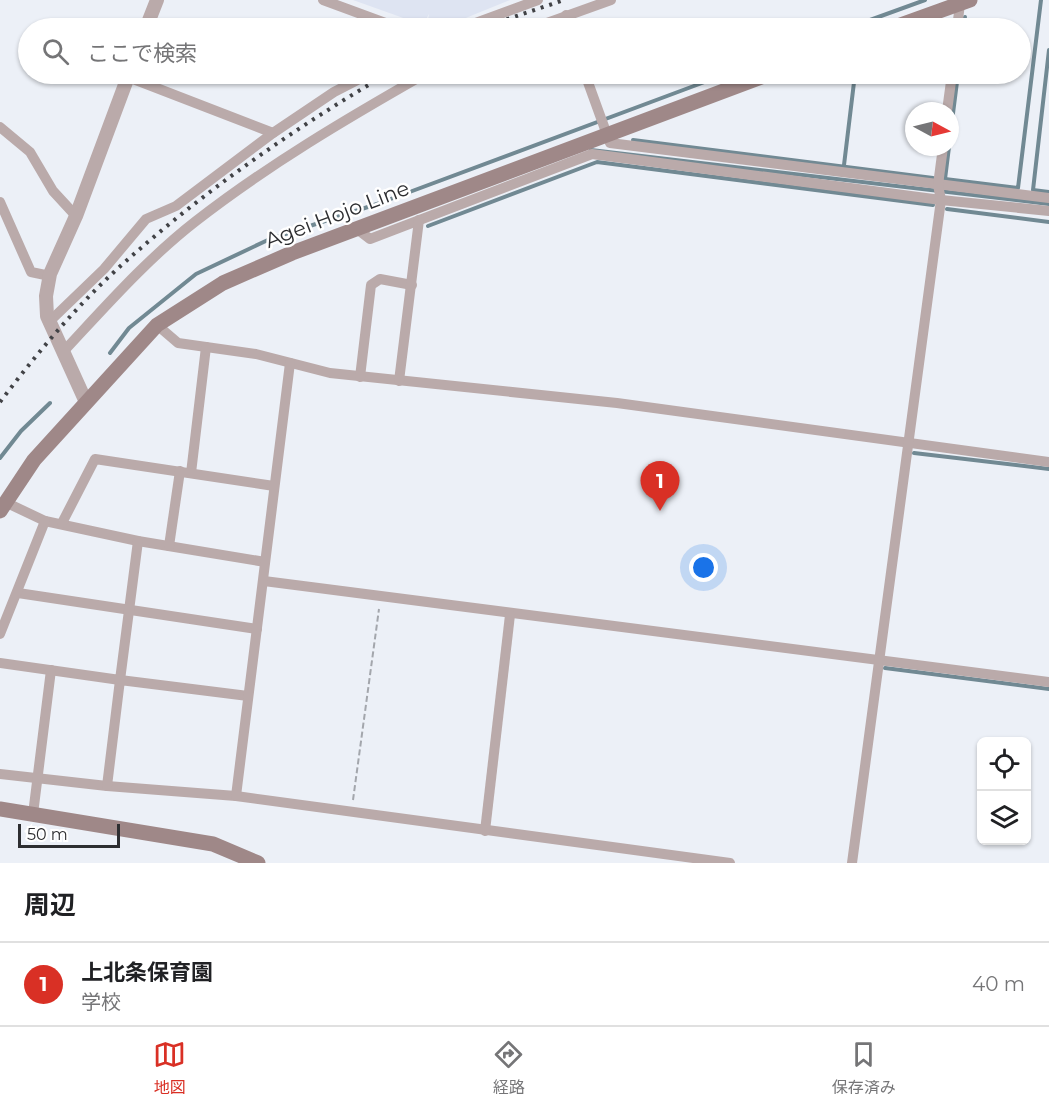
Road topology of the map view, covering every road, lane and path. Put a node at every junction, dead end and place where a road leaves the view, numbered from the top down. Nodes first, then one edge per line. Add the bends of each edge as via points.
1 (157, 0) edge
2 (322, 0) edge
3 (538, 0) edge
4 (611, 0) edge
5 (965, 2) edge
6 (566, 15) junction
7 (150, 18) edge
8 (372, 18) edge
9 (489, 18) edge
10 (558, 18) edge
11 (567, 18) edge
12 (920, 18) edge
13 (960, 18) edge
14 (125, 84) edge
15 (148, 84) edge
16 (350, 84) edge
17 (408, 84) edge
18 (589, 84) edge
19 (744, 84) edge
20 (950, 84) edge
21 (948, 102) edge
22 (0, 127) edge
23 (273, 133) junction
24 (608, 138) junction
25 (603, 156) junction
26 (942, 156) edge
27 (938, 185) junction
28 (1049, 198) edge
29 (941, 200) junction
30 (0, 202) edge
31 (1049, 211) edge
32 (76, 216) junction
33 (419, 220) junction
34 (357, 229) junction
35 (50, 276) junction
36 (412, 285) junction
37 (50, 321) junction
38 (157, 325) junction
39 (206, 347) junction
40 (63, 352) junction
41 (290, 363) junction
42 (360, 377) junction
43 (399, 381) junction
44 (86, 402) junction
45 (909, 443) junction
46 (1049, 462) edge
47 (186, 472) junction
48 (274, 486) junction
49 (3, 506) edge
50 (45, 521) junction
51 (62, 523) junction
52 (138, 542) junction
53 (169, 546) junction
54 (265, 562) junction
55 (264, 581) junction
56 (18, 592) junction
57 (374, 595) junction
58 (129, 610) junction
59 (510, 615) junction
60 (257, 629) junction
61 (0, 634) edge
62 (879, 660) junction
63 (0, 663) edge
64 (51, 670) junction
65 (120, 680) junction
66 (1049, 682) edge
67 (248, 696) junction
68 (0, 774) edge
69 (37, 779) junction
70 (107, 786) junction
71 (236, 796) junction
72 (0, 810) edge
73 (351, 813) junction
74 (33, 814) junction
75 (485, 831) junction
76 (248, 861) edge
77 (730, 863) edge
78 (852, 863) edge

1 - 7 street
2 - 8 street
3 - 9 street
4 - 6 street
5 - 12 main road
5 - 13 street
6 - 10 street
6 - 11 street
14 - 32 street
15 - 23 street
16 - 23 street
17 - 40 street via 307,142 195,221 135,274
18 - 24 street
19 - 24 main road, Agei Hojo Line
20 - 21 street
22 - 32 street via 30,152 52,191
23 - 37 street via 176,206 146,219 104,269
24 - 25 street
24 - 27 street
24 - 34 main road, Agei Hojo Line
25 - 29 street
25 - 33 street via 592,154
26 - 27 street
27 - 28 street
27 - 29 street
29 - 31 street
29 - 45 street
30 - 35 street via 32,272
32 - 35 street
33 - 34 street via 370,239
33 - 36 street
34 - 38 main road, Agei Hojo Line via 223,284
35 - 37 street via 46,296
36 - 42 street via 380,279 371,285
36 - 43 street
37 - 40 street
38 - 39 street via 178,343
38 - 44 main road, Agei Hojo Line
39 - 41 street
39 - 47 street
40 - 44 street
41 - 42 street
41 - 48 street
42 - 43 street
43 - 45 street via 617,403
44 - 49 main road, Agei Hojo Line via 34,460
45 - 46 street
45 - 62 street
47 - 48 street
47 - 51 street via 95,459
47 - 53 street
48 - 54 street
49 - 50 street
50 - 51 street
50 - 56 street
51 - 52 street
52 - 53 street
52 - 58 street
53 - 54 street
54 - 55 street
55 - 57 street
55 - 60 street
56 - 58 street
56 - 61 street
57 - 59 street
57 - 73 path via 379,608
58 - 60 street
58 - 65 street
59 - 62 street
59 - 75 street
60 - 67 street
62 - 66 street
62 - 78 street
63 - 64 street
64 - 65 street
64 - 69 street
65 - 67 street
65 - 70 street
67 - 71 street
68 - 69 street
69 - 70 street
69 - 74 street
70 - 71 street
71 - 73 street
72 - 74 main road
73 - 75 street
74 - 76 main road via 213,844
75 - 77 street

